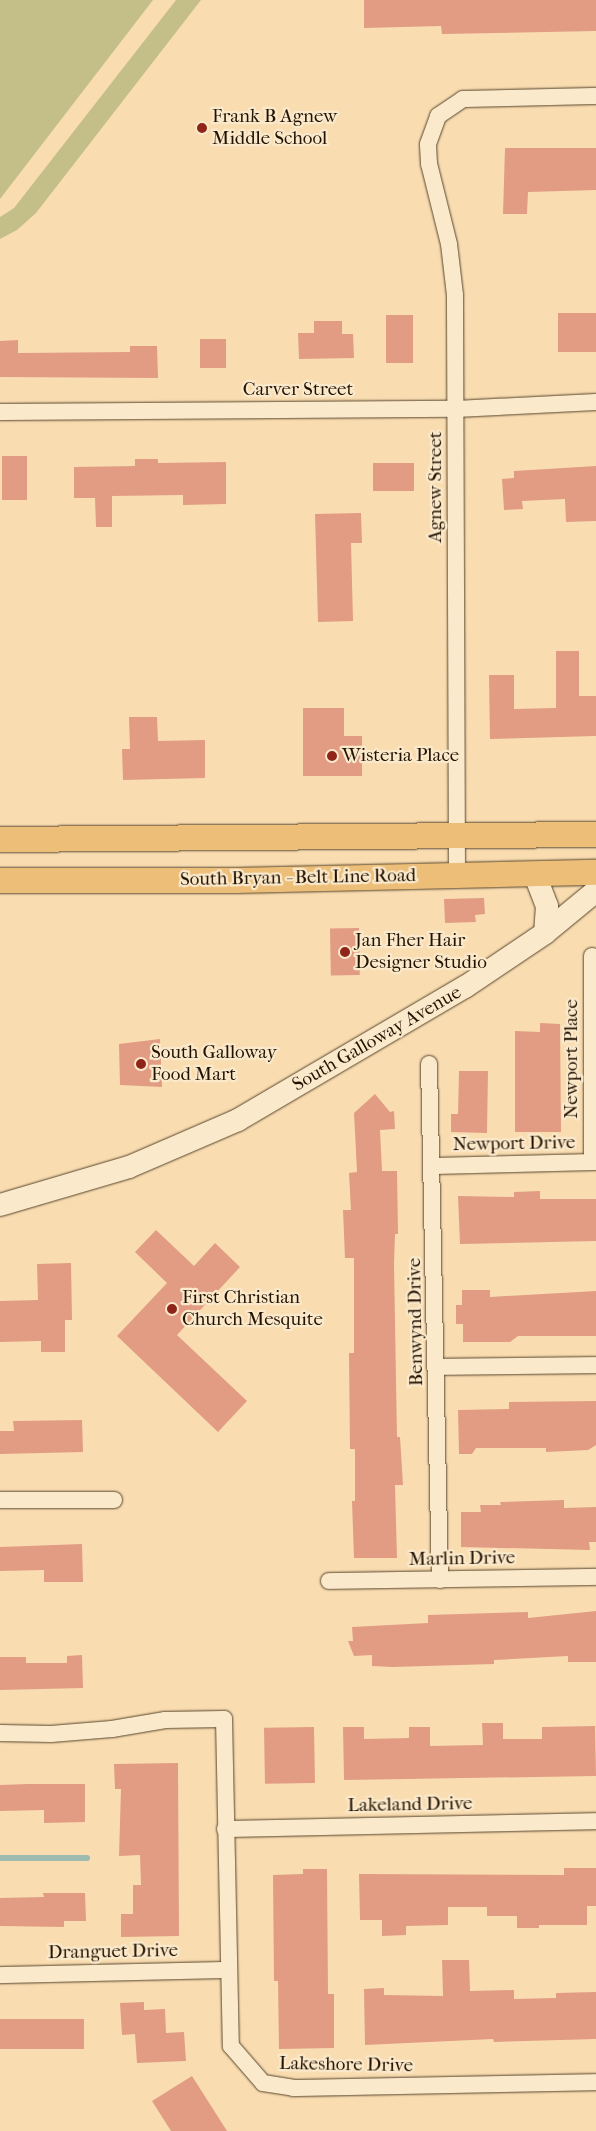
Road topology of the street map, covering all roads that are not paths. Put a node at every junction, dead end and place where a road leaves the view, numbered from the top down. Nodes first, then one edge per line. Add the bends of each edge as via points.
1 (596, 96) edge
2 (596, 402) edge
3 (456, 409) junction
4 (0, 412) edge
5 (596, 834) edge
6 (457, 836) junction
7 (236, 838) junction
8 (0, 839) edge
9 (596, 872) edge
10 (535, 875) junction
11 (457, 876) junction
12 (0, 880) edge
13 (236, 880) junction
14 (596, 891) edge
15 (545, 933) junction
16 (592, 956) dead end
17 (429, 1064) dead end
18 (594, 1162) edge
19 (432, 1166) junction
20 (0, 1205) edge
21 (596, 1365) edge
22 (436, 1367) junction
23 (0, 1500) edge
24 (114, 1500) dead end
25 (596, 1577) edge
26 (440, 1580) junction
27 (329, 1581) dead end
28 (0, 1734) edge
29 (596, 1821) edge
30 (225, 1829) junction
31 (227, 1970) junction
32 (0, 1975) edge
33 (596, 2082) edge

1 - 3 street, Agnew Street via 475,97 447,108 433,124 428,154 454,275
2 - 3 street, Carver Street
3 - 4 street, Carver Street
3 - 6 street, Agnew Street
5 - 6 main road, South Bryan - Belt Line Road
6 - 7 main road, South Bryan - Belt Line Road
6 - 11 street, Agnew Street
7 - 8 main road, South Bryan - Belt Line Road
7 - 13 main road
9 - 10 main road, South Bryan - Belt Line Road
10 - 11 main road, South Bryan - Belt Line Road
10 - 15 main road via 547,906
11 - 13 main road, South Bryan - Belt Line Road
12 - 13 main road, South Bryan - Belt Line Road
14 - 15 main road, South Galloway Avenue
15 - 20 main road, South Galloway Avenue via 435,1007 238,1120 129,1167
16 - 18 street, Newport Place
17 - 19 street, Benwynd Drive
18 - 19 street, Newport Drive
19 - 22 street, Benwynd Drive
21 - 22 street
22 - 26 street, Benwynd Drive
23 - 24 street
25 - 26 street, Marlin Drive
26 - 27 street, Marlin Drive
28 - 30 street, Lakeshore Drive via 51,1734 165,1720 224,1719
29 - 30 street, Lakeland Drive
30 - 31 street, Lakeshore Drive
31 - 32 street, Dranguet Drive
31 - 33 street, Lakeshore Drive via 231,2046 244,2065 263,2083 293,2088

